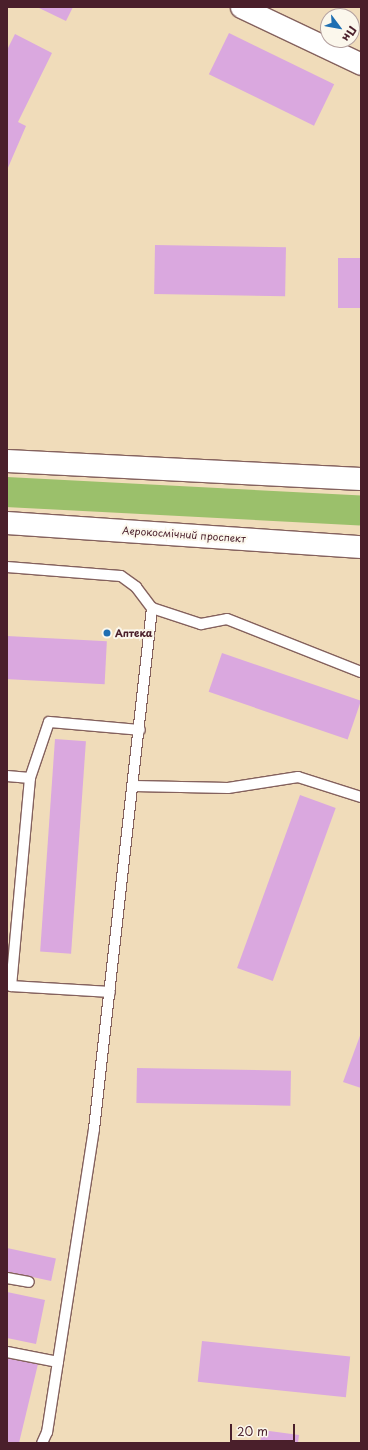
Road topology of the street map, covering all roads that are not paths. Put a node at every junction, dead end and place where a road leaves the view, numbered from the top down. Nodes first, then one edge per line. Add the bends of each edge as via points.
1 (241, 7) edge
2 (361, 64) edge
3 (7, 461) edge
4 (361, 479) edge
5 (7, 523) edge
6 (361, 547) edge
7 (7, 566) edge
8 (152, 608) junction
9 (361, 672) edge
10 (140, 730) junction
11 (7, 776) edge
12 (30, 778) junction
13 (134, 786) junction
14 (361, 797) edge
15 (110, 992) junction
16 (7, 1278) edge
17 (29, 1282) dead end
18 (7, 1352) edge
19 (58, 1362) junction
20 (42, 1443) edge

1 - 2 street
3 - 4 main road
5 - 6 main road, Аерокосмічний проспект
7 - 8 lane via 121,576 136,587
8 - 9 lane via 201,624 227,619
8 - 10 lane
10 - 12 lane via 49,722
10 - 13 lane
11 - 12 lane
12 - 15 lane via 11,986
13 - 14 lane via 228,788 298,777
13 - 15 lane
15 - 19 lane via 94,1129
16 - 17 lane
18 - 19 lane
19 - 20 lane via 47,1432

